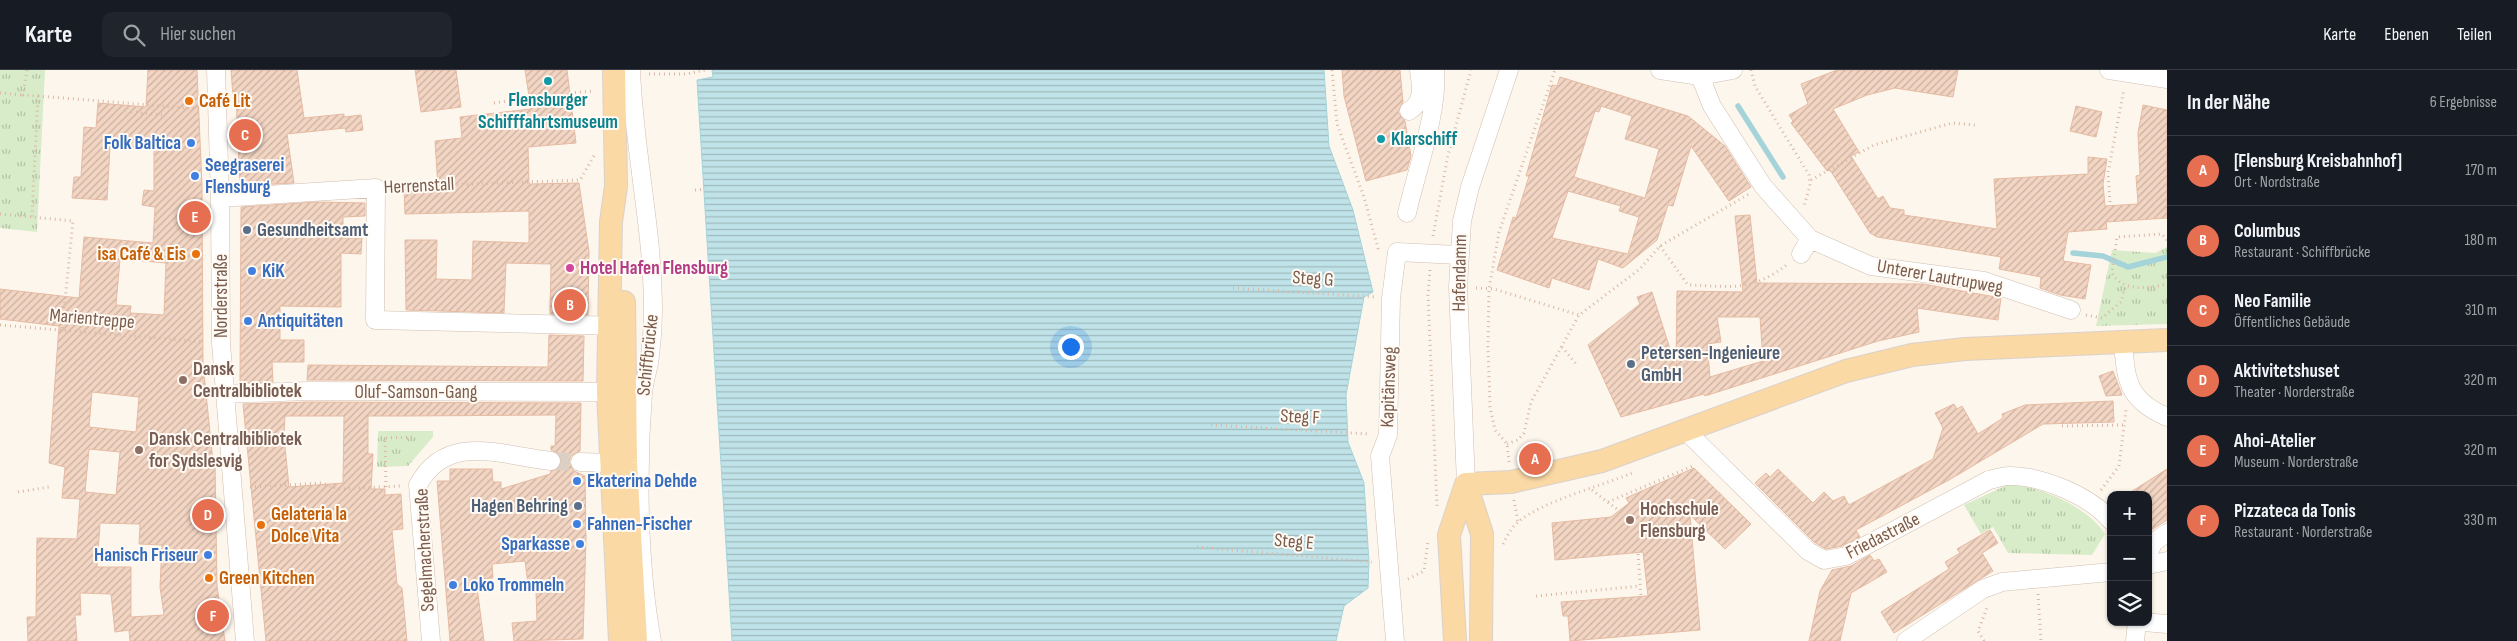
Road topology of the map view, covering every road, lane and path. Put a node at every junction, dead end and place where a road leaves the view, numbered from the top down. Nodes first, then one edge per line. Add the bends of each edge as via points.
1 (27, 70) edge
2 (216, 70) edge
3 (614, 70) edge
4 (705, 70) edge
5 (1332, 70) edge
6 (1419, 70) edge
7 (1434, 70) edge
8 (1471, 70) edge
9 (1509, 70) edge
10 (1556, 70) edge
11 (1660, 70) edge
12 (1733, 70) edge
13 (1752, 70) edge
14 (2109, 70) edge
15 (637, 72) edge
16 (686, 72) edge
17 (2128, 74) junction
18 (1700, 76) junction
19 (2167, 79) edge
20 (0, 93) edge
21 (23, 95) junction
22 (38, 96) junction
23 (529, 98) dead end
24 (494, 103) dead end
25 (218, 110) junction
26 (1409, 111) dead end
27 (131, 112) dead end
28 (165, 115) dead end
29 (1974, 125) dead end
30 (597, 151) dead end
31 (1811, 180) junction
32 (1763, 186) junction
33 (376, 188) junction
34 (705, 189) dead end
35 (695, 190) dead end
36 (220, 198) junction
37 (2110, 202) dead end
38 (1407, 213) dead end
39 (0, 214) edge
40 (32, 217) junction
41 (1796, 226) junction
42 (1810, 239) junction
43 (2167, 240) edge
44 (1660, 246) junction
45 (1431, 254) junction
46 (1801, 254) joint
47 (1458, 256) junction
48 (1381, 261) dead end
49 (2126, 284) junction
50 (2167, 284) edge
51 (1458, 287) junction
52 (1233, 288) dead end
53 (1489, 289) junction
54 (1391, 298) junction
55 (2077, 313) joint
56 (1579, 315) junction
57 (0, 325) edge
58 (617, 326) junction
59 (62, 331) junction
60 (183, 340) dead end
61 (2167, 340) edge
62 (2123, 342) junction
63 (1562, 346) junction
64 (1577, 365) dead end
65 (608, 392) junction
66 (224, 394) junction
67 (2136, 398) junction
68 (2167, 417) edge
69 (1211, 425) dead end
70 (2123, 425) junction
71 (2062, 426) dead end
72 (1685, 430) junction
73 (1388, 435) junction
74 (413, 437) dead end
75 (551, 462) tunnel mouth
76 (580, 462) tunnel mouth
77 (610, 463) junction
78 (1721, 466) junction
79 (1638, 471) dead end
80 (1466, 484) junction
81 (418, 485) junction
82 (386, 486) junction
83 (49, 487) dead end
84 (232, 488) junction
85 (1592, 490) junction
86 (18, 492) dead end
87 (1608, 502) junction
88 (2092, 502) junction
89 (1437, 508) dead end
90 (1618, 510) dead end
91 (2107, 516) edge
92 (1508, 533) dead end
93 (2167, 533) edge
94 (2152, 546) edge
95 (1197, 547) dead end
96 (1638, 554) dead end
97 (2167, 561) edge
98 (93, 562) dead end
99 (152, 563) dead end
100 (1388, 563) junction
101 (2152, 564) edge
102 (2107, 572) edge
103 (1640, 586) junction
104 (1536, 596) dead end
105 (1641, 596) dead end
106 (1988, 607) dead end
107 (2039, 609) dead end
108 (2152, 623) edge
109 (2167, 624) edge
110 (2137, 626) edge
111 (245, 641) edge
112 (431, 641) edge
113 (620, 641) edge
114 (636, 641) edge
115 (652, 641) edge
116 (1395, 641) edge
117 (1455, 641) edge
118 (1481, 641) edge
119 (1906, 641) edge
120 (1984, 641) edge
121 (2042, 641) edge
122 (2135, 641) edge

1 - 21 path
2 - 25 street, Norderstraße
3 - 58 main road, Schiffbrücke via 616,186 611,222
4 - 16 path
5 - 48 path via 1337,124 1364,197
6 - 26 street via 1421,95 1419,103
7 - 38 street via 1436,85 1432,111
8 - 45 path via 1437,206
9 - 47 street, Hafendamm via 1470,187
10 - 53 path via 1499,232
11 - 18 street
12 - 18 street
13 - 31 path via 1755,86
14 - 17 street
15 - 16 path
15 - 115 street, Schiffbrücke via 637,148 652,254 653,312 650,356 643,390 639,484 647,615
17 - 19 street
17 - 37 path via 2108,173
18 - 32 street, Unterer Lautrupweg via 1712,106
20 - 21 path
21 - 22 path
22 - 25 path
22 - 40 path
23 - 24 path
25 - 36 street, Norderstraße
27 - 28 path
29 - 31 path via 1952,122 1874,145
30 - 33 path, Herrenstall via 580,180
31 - 41 path
32 - 41 street, Unterer Lautrupweg
32 - 44 path
33 - 36 street, Herrenstall
33 - 58 street via 375,320
34 - 35 path
36 - 66 street, Norderstraße
39 - 40 path
40 - 59 path via 73,221
41 - 42 street, Unterer Lautrupweg
42 - 46 street
42 - 55 street, Unterer Lautrupweg via 1871,266 1984,281
43 - 49 path via 2162,234 2117,237 2114,276
44 - 46 path via 1688,284 1746,287 1772,276
44 - 56 path via 1640,269
45 - 47 street, Kapitänsweg
45 - 54 street, Kapitänsweg via 1397,252
45 - 89 path via 1428,295
47 - 51 street, Hafendamm
49 - 50 path via 2145,289
49 - 55 path via 2122,302 2102,318
51 - 53 path
51 - 80 street, Hafendamm
52 - 54 path, Steg G
53 - 56 path
53 - 63 path via 1490,407 1495,430 1507,444 1518,440 1524,433 1531,402
54 - 73 street, Kapitänsweg
56 - 63 path
57 - 59 path, Marientreppe
58 - 65 main road, Schiffbrücke
58 - 114 main road, Schiffbrücke
59 - 60 path, Marientreppe
61 - 62 main road
62 - 67 street via 2127,378
62 - 72 main road via 1965,349 1912,355 1846,371
63 - 64 path
65 - 66 street, Oluf-Samson-Gang
65 - 77 main road, Schiffbrücke
66 - 84 street, Norderstraße
67 - 68 street via 2147,408
67 - 70 path via 2127,409
69 - 73 path, Steg F
70 - 71 path
70 - 88 path via 2119,466
72 - 78 street, Friedastraße
72 - 80 main road via 1602,461 1511,482
73 - 100 street, Kapitänsweg via 1380,456
74 - 82 path via 385,438
75 - 81 street, Segelmacherstraße via 485,451 459,451 427,470
76 - 77 street
77 - 113 main road, Schiffbrücke
78 - 87 path via 1700,471 1694,465
78 - 88 street, Friedastraße via 1808,551 1824,560 1846,556 1989,480 2006,476 2025,477
79 - 85 path
80 - 117 main road, Hafendamm via 1450,534
80 - 118 main road, Hafendamm via 1482,534
81 - 82 path
81 - 112 street, Segelmacherstraße
82 - 84 path via 338,489 322,483
83 - 86 path
84 - 111 street, Norderstraße
85 - 87 path
85 - 92 path via 1534,512
87 - 90 path
88 - 91 street, Friedastraße
93 - 94 street
95 - 100 path, Steg E
96 - 103 path
97 - 101 street
98 - 99 path via 97,551 106,551 152,552
100 - 116 street, Kapitänsweg via 1395,581
102 - 119 street via 2002,582 1983,589
103 - 104 path
103 - 105 path
106 - 120 path via 1978,631
107 - 121 path
108 - 109 street
110 - 122 street

